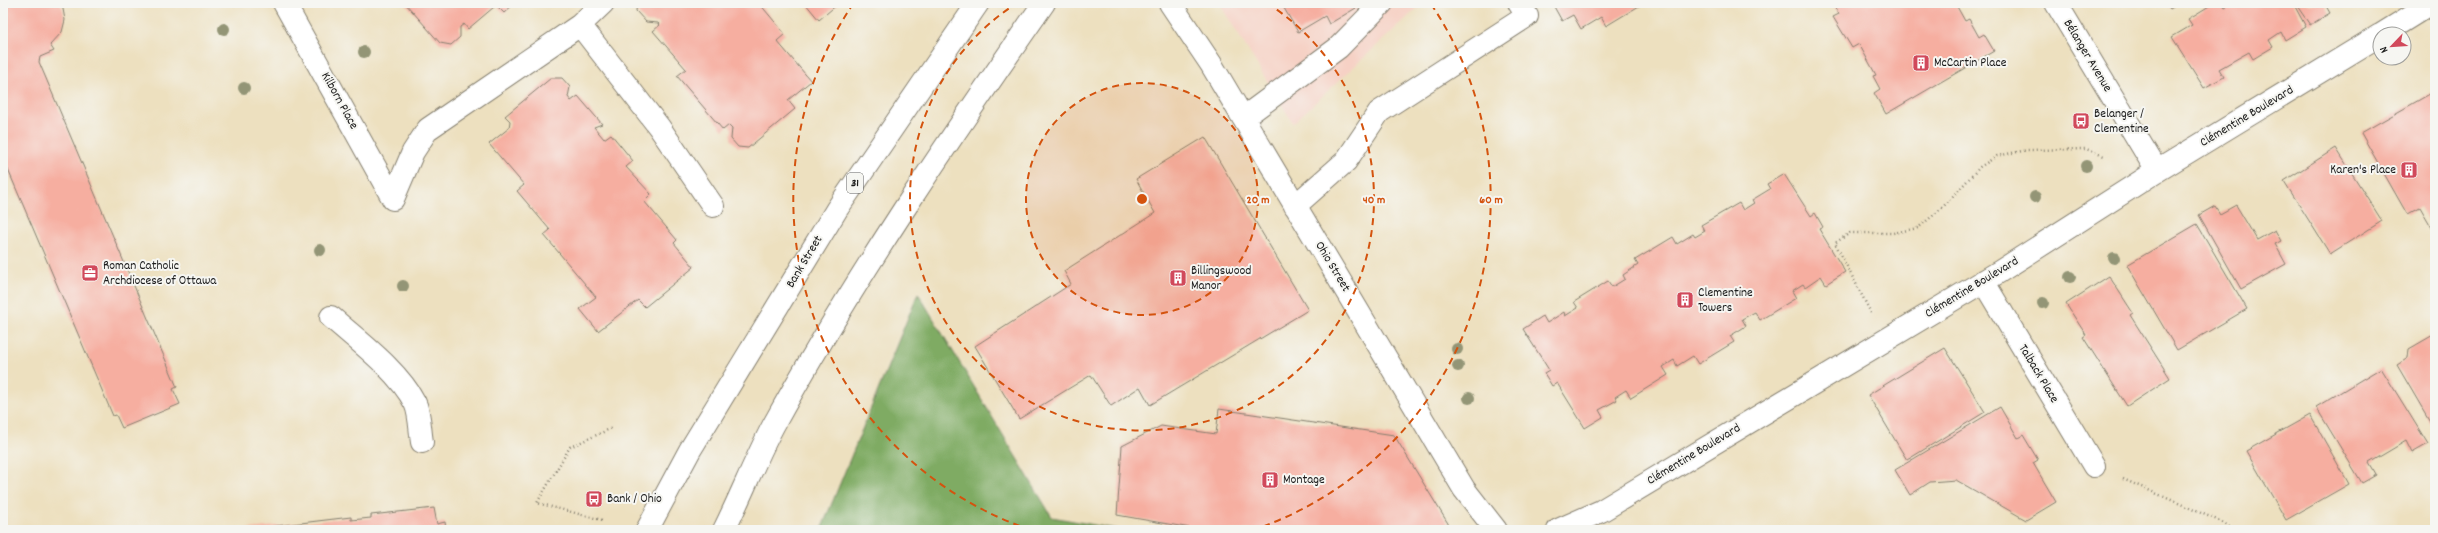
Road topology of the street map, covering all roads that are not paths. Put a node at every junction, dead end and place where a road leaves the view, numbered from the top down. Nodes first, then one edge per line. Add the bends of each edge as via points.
1 (284, 3) edge
2 (603, 3) edge
3 (978, 3) edge
4 (1044, 3) edge
5 (1170, 3) edge
6 (1382, 3) edge
7 (1519, 3) edge
8 (2056, 3) edge
9 (2432, 3) edge
10 (580, 25) junction
11 (2395, 26) edge
12 (2372, 40) edge
13 (1243, 118) junction
14 (2157, 171) junction
15 (713, 206) dead end
16 (1295, 206) junction
17 (1983, 281) junction
18 (331, 317) dead end
19 (422, 442) dead end
20 (2094, 466) road end
21 (647, 530) edge
22 (724, 530) edge
23 (1496, 530) edge
24 (1558, 530) edge

1 - 10 street, Kilborn Place via 393,199 414,152 428,129
2 - 10 street
3 - 21 street, Bank Street / 31 via 837,209 690,450
4 - 22 street via 947,142 832,323 772,428
5 - 13 street, Ohio Street
6 - 13 street via 1338,48
7 - 16 street via 1527,16 1379,112 1346,161
8 - 14 street, Bélanger Avenue
9 - 11 street, Clémentine Boulevard
10 - 15 street via 659,127
12 - 14 street, Clémentine Boulevard
13 - 16 street, Ohio Street
14 - 17 street, Clémentine Boulevard
16 - 23 street, Ohio Street via 1464,489
17 - 20 street, Talback Place
17 - 24 street, Clémentine Boulevard via 1601,511
18 - 19 street via 400,382 416,404

